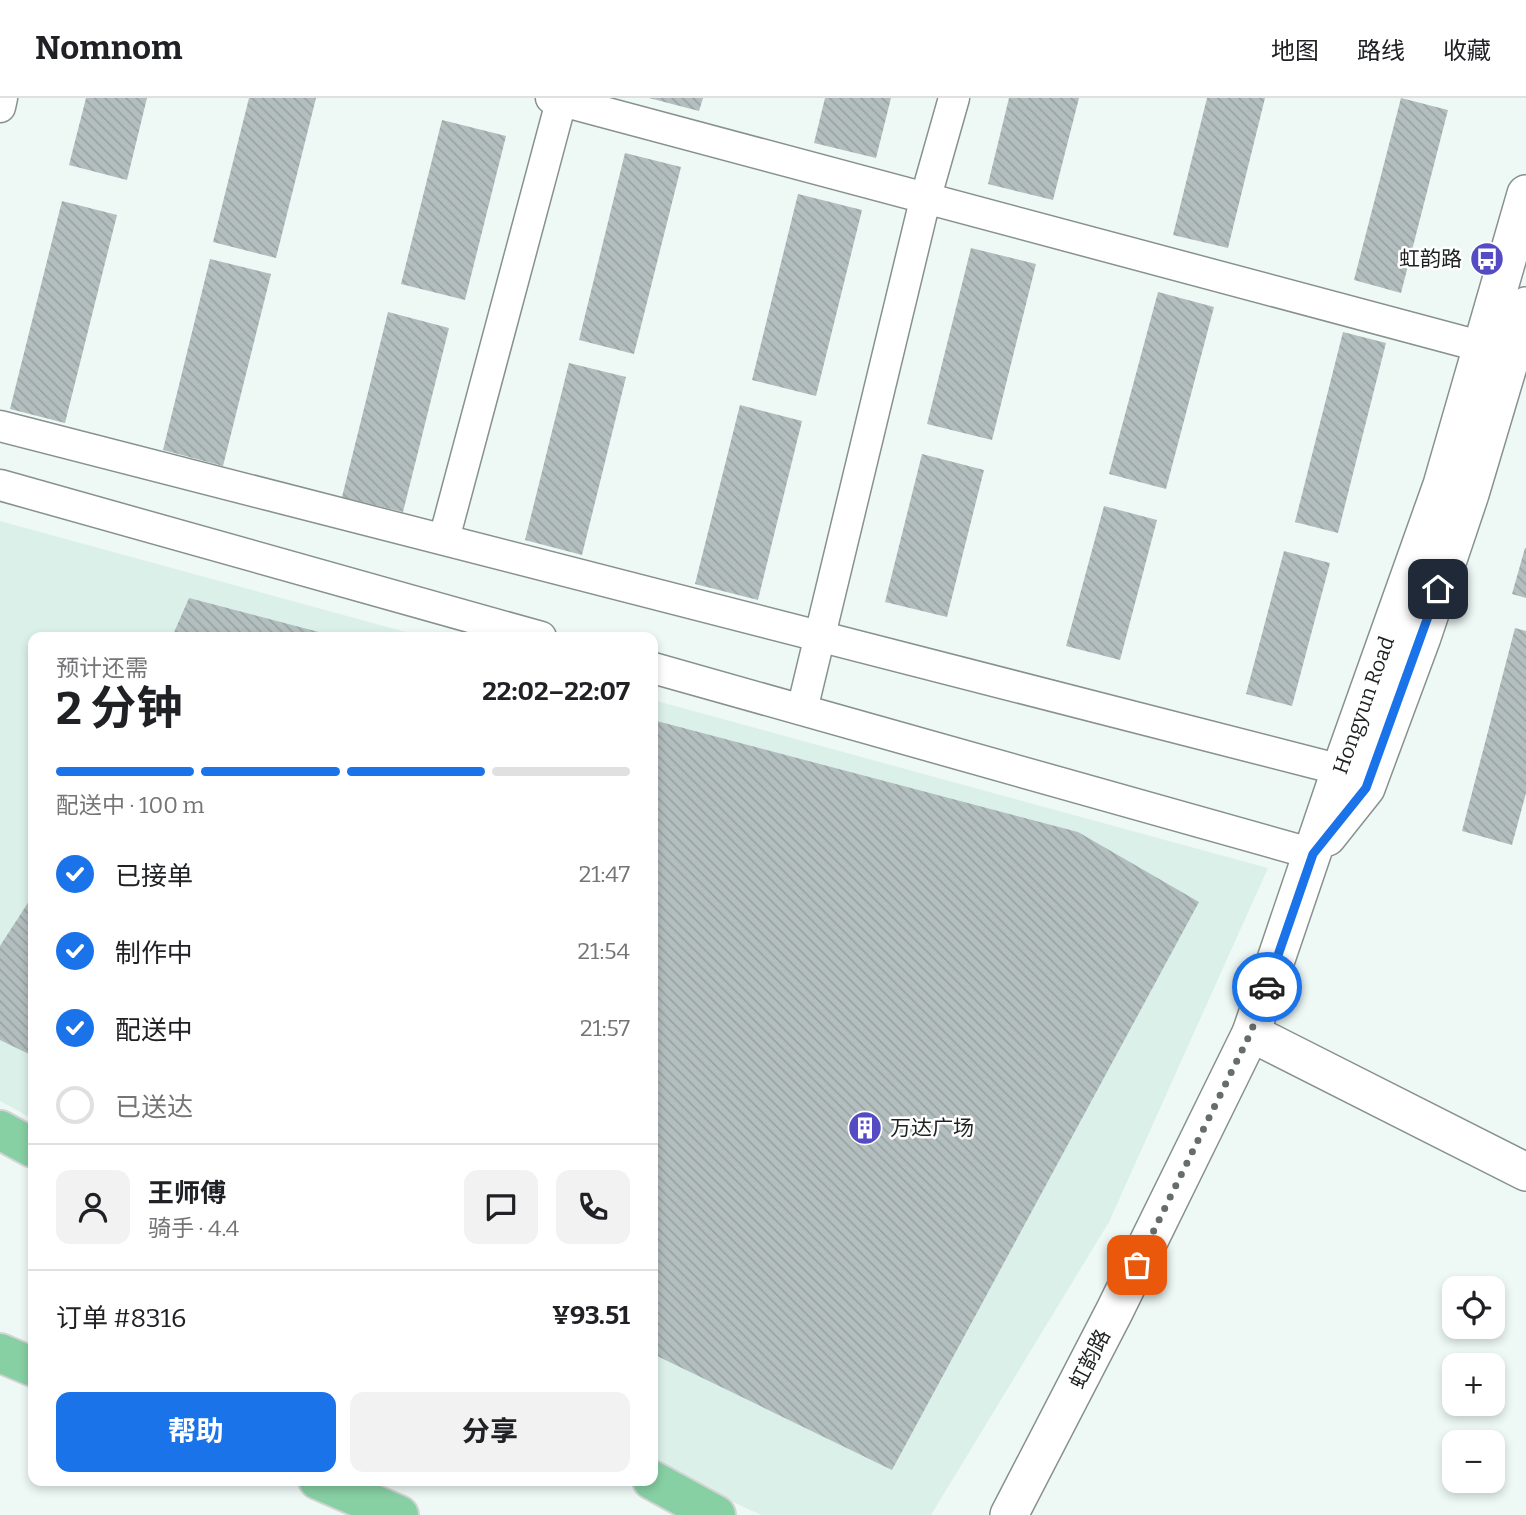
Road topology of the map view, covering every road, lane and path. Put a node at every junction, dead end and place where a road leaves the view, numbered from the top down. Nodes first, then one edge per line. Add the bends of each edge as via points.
1 (2, 98) edge
2 (954, 98) edge
3 (558, 99) edge
4 (0, 107) edge
5 (1526, 194) edge
6 (925, 200) junction
7 (1526, 306) edge
8 (1483, 347) junction
9 (0, 426) edge
10 (0, 485) edge
11 (444, 539) junction
12 (523, 632) edge
13 (820, 635) junction
14 (658, 669) edge
15 (802, 710) junction
16 (1341, 770) junction
17 (1313, 854) junction
18 (1251, 1032) junction
19 (0, 1130) edge
20 (28, 1145) edge
21 (1526, 1172) edge
22 (0, 1353) edge
23 (28, 1365) edge
24 (658, 1483) edge
25 (332, 1486) edge
26 (400, 1515) edge
27 (716, 1515) edge
28 (1009, 1515) edge

1 - 4 street
2 - 6 street
3 - 6 street
3 - 11 street
5 - 8 street, Hongyun Road
6 - 8 street
6 - 13 street
7 - 17 street, Hongyun Road via 1470,494 1366,788
8 - 16 street, Hongyun Road via 1442,485
9 - 11 street
10 - 12 street
11 - 13 street
13 - 15 street
13 - 16 street
14 - 15 street
15 - 17 street
16 - 17 street, Hongyun Road
17 - 18 street, 虹韵路
18 - 21 street
18 - 28 street, 虹韵路
19 - 20 highway
22 - 23 highway
24 - 27 highway
25 - 26 highway

